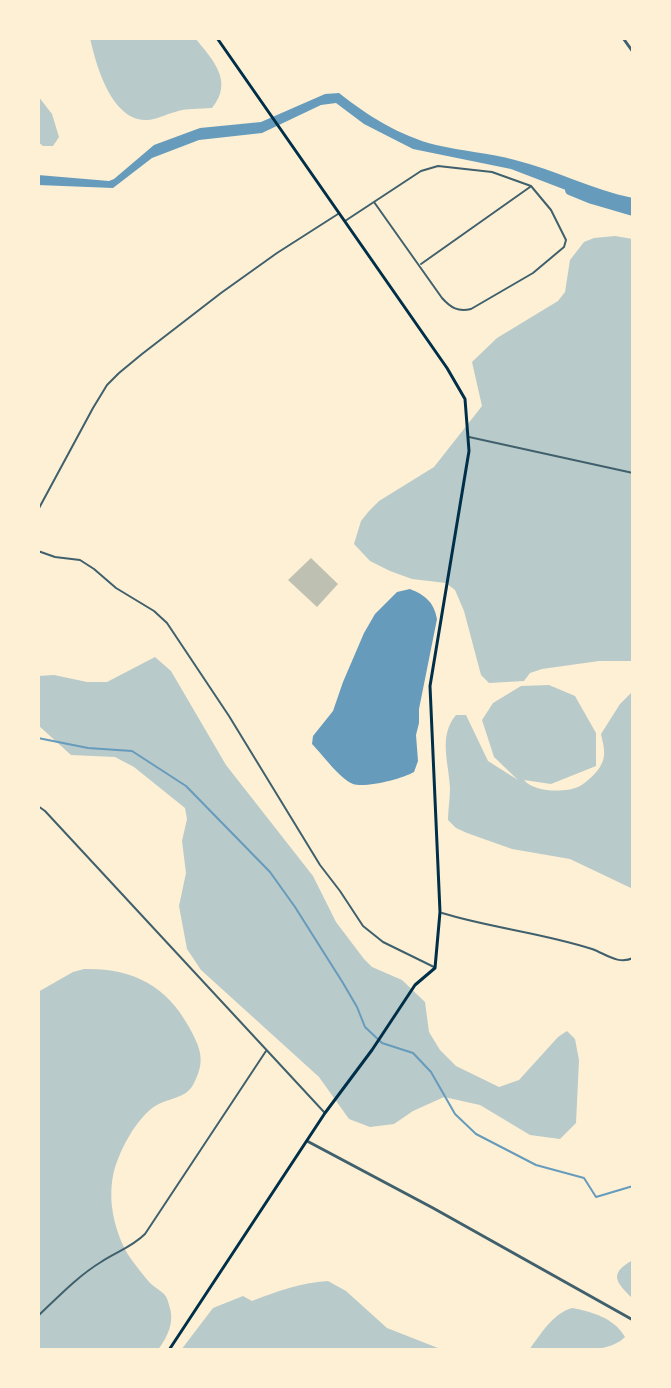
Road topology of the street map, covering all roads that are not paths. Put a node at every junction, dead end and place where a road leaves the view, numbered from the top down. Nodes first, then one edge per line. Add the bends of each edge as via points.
1 (217, 38) edge
2 (623, 38) edge
3 (632, 50) edge
4 (531, 186) junction
5 (374, 202) junction
6 (338, 213) junction
7 (344, 221) junction
8 (419, 266) junction
9 (468, 436) junction
10 (633, 473) edge
11 (38, 510) edge
12 (38, 551) edge
13 (38, 806) edge
14 (440, 912) junction
15 (633, 958) edge
16 (435, 968) junction
17 (267, 1050) junction
18 (325, 1113) junction
19 (306, 1141) junction
20 (38, 1316) edge
21 (633, 1320) edge
22 (169, 1350) edge

1 - 6 main road
2 - 3 street
4 - 5 street via 492,172 438,166
4 - 8 street
4 - 8 street via 566,240 533,273 463,311 449,306
5 - 7 street
5 - 8 street
6 - 7 main road
6 - 11 street via 119,373 93,408
7 - 9 main road via 465,399
9 - 10 street
9 - 14 main road via 430,686
12 - 16 street via 80,560 167,623 363,926
13 - 17 street
14 - 15 street via 624,961
14 - 16 main road
16 - 18 main road via 415,985
17 - 18 street
17 - 20 street via 145,1234 83,1275
18 - 19 main road
19 - 21 street
19 - 22 main road

